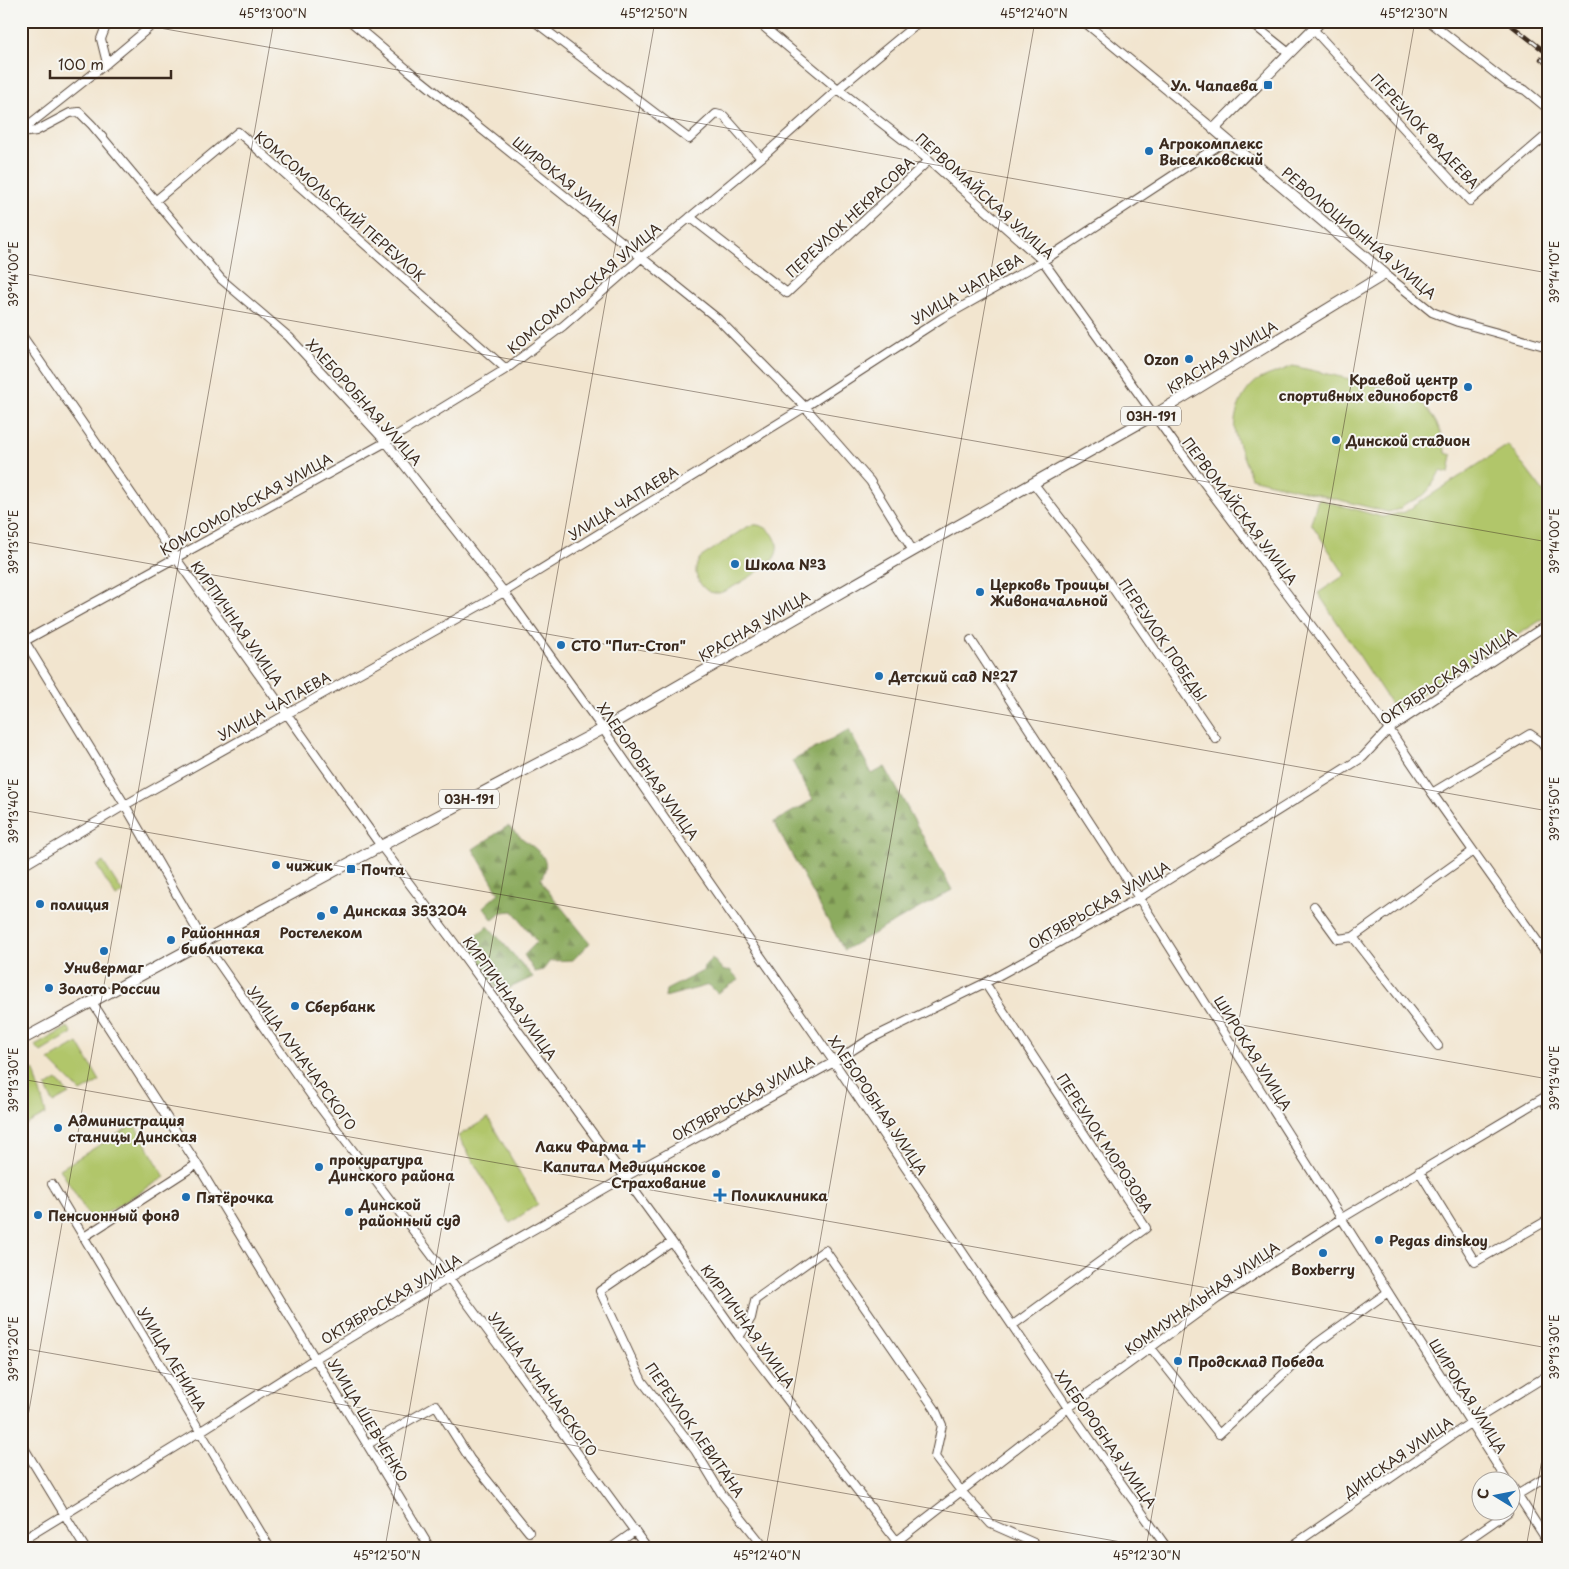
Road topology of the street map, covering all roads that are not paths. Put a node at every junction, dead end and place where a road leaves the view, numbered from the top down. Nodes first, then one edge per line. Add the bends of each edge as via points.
1 (108, 21) edge
2 (157, 21) edge
3 (350, 21) edge
4 (534, 21) edge
5 (757, 21) edge
6 (920, 21) edge
7 (1083, 21) edge
8 (1249, 21) edge
9 (1321, 21) edge
10 (1429, 21) edge
11 (1313, 29) junction
12 (1289, 53) junction
13 (107, 63) junction
14 (838, 88) junction
15 (1548, 109) edge
16 (1214, 129) junction
17 (21, 132) edge
18 (1548, 134) edge
19 (1227, 140) junction
20 (761, 158) junction
21 (929, 160) junction
22 (155, 201) junction
23 (690, 217) junction
24 (641, 258) junction
25 (1043, 260) junction
26 (1385, 274) junction
27 (21, 334) edge
28 (1548, 347) edge
29 (506, 369) junction
30 (806, 407) junction
31 (1154, 415) junction
32 (386, 442) junction
33 (1034, 484) junction
34 (913, 551) junction
35 (175, 558) junction
36 (504, 592) junction
37 (1548, 624) edge
38 (22, 640) edge
39 (971, 640) dead end
40 (287, 715) junction
41 (603, 729) junction
42 (1389, 729) junction
43 (1216, 740) dead end
44 (1548, 752) edge
45 (1432, 793) junction
46 (125, 805) junction
47 (381, 846) junction
48 (1473, 851) junction
49 (21, 868) edge
50 (1140, 898) junction
51 (1314, 906) dead end
52 (1353, 937) junction
53 (204, 942) junction
54 (1548, 956) edge
55 (984, 983) junction
56 (92, 1002) junction
57 (21, 1040) edge
58 (1438, 1046) dead end
59 (834, 1062) junction
60 (1545, 1097) edge
61 (1548, 1108) edge
62 (197, 1164) junction
63 (1419, 1171) junction
64 (625, 1178) junction
65 (52, 1184) dead end
66 (1342, 1218) junction
67 (1548, 1220) edge
68 (84, 1237) junction
69 (672, 1242) junction
70 (449, 1278) junction
71 (1388, 1292) junction
72 (1013, 1325) junction
73 (739, 1337) junction
74 (1151, 1348) junction
75 (316, 1358) junction
76 (1548, 1374) edge
77 (1068, 1408) junction
78 (1470, 1422) junction
79 (201, 1432) junction
80 (21, 1443) edge
81 (368, 1444) junction
82 (1502, 1472) edge
83 (1548, 1476) edge
84 (960, 1491) junction
85 (1522, 1492) edge
86 (1522, 1502) edge
87 (64, 1515) junction
88 (1494, 1522) edge
89 (635, 1531) junction
90 (530, 1532) dead end
91 (21, 1541) edge
92 (1548, 1542) edge
93 (900, 1544) edge
94 (85, 1548) edge
95 (270, 1548) edge
96 (430, 1548) edge
97 (611, 1548) edge
98 (647, 1548) edge
99 (765, 1548) edge
100 (888, 1548) edge
101 (1037, 1548) edge
102 (1167, 1548) edge
103 (1289, 1548) edge
104 (1456, 1548) edge

1 - 13 street via 101,39
2 - 13 street
3 - 24 street, ШИРОКАЯ УЛИЦА
4 - 20 street via 689,139 716,114 724,116
5 - 14 street, ПЕРВОМАЙСКАЯ УЛИЦА
6 - 14 street, КОМСОМОЛЬСКАЯ УЛИЦА
7 - 16 street, РЕВОЛЮЦИОННАЯ УЛИЦА
8 - 12 street
9 - 11 main road
10 - 15 street via 1509,84 1525,90
11 - 12 main road
11 - 18 street, ПЕРЕУЛОК ФАДЕЕВА via 1470,201
12 - 16 main road
13 - 17 street
14 - 20 street, КОМСОМОЛЬСКАЯ УЛИЦА
14 - 21 street, ПЕРВОМАЙСКАЯ УЛИЦА
16 - 19 main road, РЕВОЛЮЦИОННАЯ УЛИЦА
17 - 22 street, ХЛЕБОРОБНАЯ УЛИЦА via 36,131 70,112 79,112
19 - 25 street, УЛИЦА ЧАПАЕВА
19 - 26 main road, РЕВОЛЮЦИОННАЯ УЛИЦА
20 - 23 street, КОМСОМОЛЬСКАЯ УЛИЦА
21 - 23 street, ПЕРЕУЛОК НЕКРАСОВА via 788,293
21 - 25 street, ПЕРВОМАЙСКАЯ УЛИЦА
22 - 29 street, КОМСОМОЛЬСКИЙ ПЕРЕУЛОК via 238,132
22 - 32 street, ХЛЕБОРОБНАЯ УЛИЦА via 221,279 289,338
23 - 24 street, КОМСОМОЛЬСКАЯ УЛИЦА
24 - 29 street, КОМСОМОЛЬСКАЯ УЛИЦА via 563,326
24 - 30 street, ШИРОКАЯ УЛИЦА via 718,319
25 - 30 street, УЛИЦА ЧАПАЕВА via 942,318
25 - 31 street, ПЕРВОМАЙСКАЯ УЛИЦА
26 - 28 street, РЕВОЛЮЦИОННАЯ УЛИЦА via 1432,312
26 - 31 main road, КРАСНАЯ УЛИЦА / 03Н-191
27 - 35 street, КИРПИЧНАЯ УЛИЦА
29 - 32 street, КОМСОМОЛЬСКАЯ УЛИЦА
30 - 34 street, ШИРОКАЯ УЛИЦА via 870,481
30 - 36 street, УЛИЦА ЧАПАЕВА
31 - 33 main road, КРАСНАЯ УЛИЦА / 03Н-191
31 - 42 street, ПЕРВОМАЙСКАЯ УЛИЦА
32 - 35 street, КОМСОМОЛЬСКАЯ УЛИЦА
32 - 36 street, ХЛЕБОРОБНАЯ УЛИЦА
33 - 34 main road, КРАСНАЯ УЛИЦА / 03Н-191
33 - 43 street, ПЕРЕУЛОК ПОБЕДЫ via 1100,568
34 - 41 main road, КРАСНАЯ УЛИЦА / 03Н-191
35 - 38 street, КОМСОМОЛЬСКАЯ УЛИЦА
35 - 40 street, КИРПИЧНАЯ УЛИЦА
36 - 40 street, УЛИЦА ЧАПАЕВА
36 - 41 street, ХЛЕБОРОБНАЯ УЛИЦА
37 - 42 street, ОКТЯБРЬСКАЯ УЛИЦА
38 - 46 street, УЛИЦА ЛУНАЧАРСКОГО
39 - 50 street, ШИРОКАЯ УЛИЦА
40 - 46 street, УЛИЦА ЧАПАЕВА
40 - 47 street, КИРПИЧНАЯ УЛИЦА
41 - 47 main road, КРАСНАЯ УЛИЦА / 03Н-191
41 - 59 street, ХЛЕБОРОБНАЯ УЛИЦА
42 - 45 street, ПЕРВОМАЙСКАЯ УЛИЦА
42 - 50 street, ОКТЯБРЬСКАЯ УЛИЦА via 1363,757
44 - 45 street via 1530,734
45 - 48 street, ПЕРВОМАЙСКАЯ УЛИЦА
46 - 49 street, УЛИЦА ЧАПАЕВА
46 - 53 street, УЛИЦА ЛУНАЧАРСКОГО
47 - 53 main road, КРАСНАЯ УЛИЦА / 03Н-191
47 - 64 street, КИРПИЧНАЯ УЛИЦА
48 - 52 street
48 - 54 street, ПЕРВОМАЙСКАЯ УЛИЦА
50 - 55 street, ОКТЯБРЬСКАЯ УЛИЦА
50 - 66 street, ШИРОКАЯ УЛИЦА
51 - 52 street via 1338,939
52 - 58 street
53 - 56 main road, КРАСНАЯ УЛИЦА / 03Н-191
53 - 70 street, УЛИЦА ЛУНАЧАРСКОГО via 313,1098
55 - 59 street, ОКТЯБРЬСКАЯ УЛИЦА via 870,1039
55 - 72 street, ПЕРЕУЛОК МОРОЗОВА via 1146,1228
56 - 57 main road, КРАСНАЯ УЛИЦА / 03Н-191
56 - 62 street, УЛИЦА ШЕВЧЕНКО
59 - 64 street, ОКТЯБРЬСКАЯ УЛИЦА
59 - 72 street, ХЛЕБОРОБНАЯ УЛИЦА
60 - 61 street
60 - 63 street, КОММУНАЛЬНАЯ УЛИЦА
62 - 68 street
62 - 75 street, УЛИЦА ШЕВЧЕНКО
63 - 66 street, КОММУНАЛЬНАЯ УЛИЦА
63 - 67 street via 1475,1262
64 - 69 street, КИРПИЧНАЯ УЛИЦА
64 - 70 street, ОКТЯБРЬСКАЯ УЛИЦА
65 - 68 street, УЛИЦА ЛЕНИНА
66 - 71 street, ШИРОКАЯ УЛИЦА
66 - 74 street, КОММУНАЛЬНАЯ УЛИЦА via 1217,1299
68 - 79 street, УЛИЦА ЛЕНИНА
69 - 73 street, КИРПИЧНАЯ УЛИЦА
69 - 99 street, ПЕРЕУЛОК ЛЕВИТАНА via 600,1291 642,1381 695,1450 721,1493
70 - 75 street, ОКТЯБРЬСКАЯ УЛИЦА
70 - 89 street, УЛИЦА ЛУНАЧАРСКОГО
71 - 74 street via 1317,1343 1219,1434
71 - 78 street, ШИРОКАЯ УЛИЦА
72 - 77 street, ХЛЕБОРОБНАЯ УЛИЦА
73 - 84 street via 751,1318 755,1300 825,1250 935,1409 942,1425 935,1457
73 - 93 street, КИРПИЧНАЯ УЛИЦА
74 - 77 street, КОММУНАЛЬНАЯ УЛИЦА
75 - 79 street, ОКТЯБРЬСКАЯ УЛИЦА
75 - 81 street, УЛИЦА ШЕВЧЕНКО
76 - 78 street, ДИНСКАЯ УЛИЦА
77 - 84 street, КОММУНАЛЬНАЯ УЛИЦА
77 - 102 street, ХЛЕБОРОБНАЯ УЛИЦА
78 - 82 street, ШИРОКАЯ УЛИЦА
78 - 103 street, ДИНСКАЯ УЛИЦА
79 - 87 street, ОКТЯБРЬСКАЯ УЛИЦА
79 - 95 street, УЛИЦА ЛЕНИНА
80 - 87 street
81 - 90 street via 436,1405 470,1459
81 - 96 street, УЛИЦА ШЕВЧЕНКО
83 - 85 street
84 - 93 street, КОММУНАЛЬНАЯ УЛИЦА
84 - 101 street via 991,1524
86 - 92 street
87 - 91 street, ОКТЯБРЬСКАЯ УЛИЦА
87 - 94 street
88 - 104 street
89 - 97 street
89 - 98 street, УЛИЦА ЛУНАЧАРСКОГО
93 - 100 street, КОММУНАЛЬНАЯ УЛИЦА

